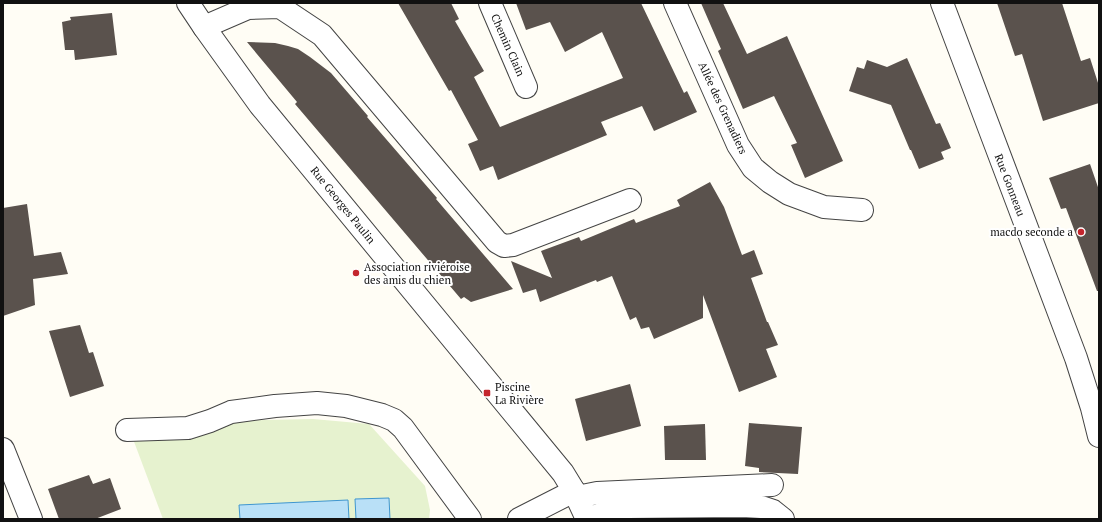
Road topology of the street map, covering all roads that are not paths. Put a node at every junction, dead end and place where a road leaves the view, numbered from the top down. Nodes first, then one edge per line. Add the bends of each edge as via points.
1 (188, 3) edge
2 (490, 3) edge
3 (675, 3) edge
4 (942, 3) edge
5 (204, 27) junction
6 (526, 87) dead end
7 (630, 200) dead end
8 (862, 210) dead end
9 (127, 430) dead end
10 (1099, 436) edge
11 (3, 449) edge
12 (772, 485) dead end
13 (576, 494) junction
14 (31, 519) edge
15 (470, 519) edge
16 (519, 519) edge
17 (587, 519) edge
18 (783, 519) edge

1 - 5 street, Rue Georges Paulin
2 - 6 street, Chemin Clain
3 - 8 street, Allée des Grenadiers via 738,145 753,168 789,194 824,207
4 - 10 street, Rue Gonneau via 1076,358
5 - 7 street via 248,8 280,6 322,35 497,242 504,246 513,245
5 - 13 street, Rue Georges Paulin via 260,105 563,473
9 - 15 street via 188,428 231,412 275,406 317,403 346,406 394,420 403,428
11 - 14 street
12 - 13 street
13 - 16 street
13 - 17 street, Rue Georges Paulin
17 - 18 street via 628,507 742,506 761,507 773,511

